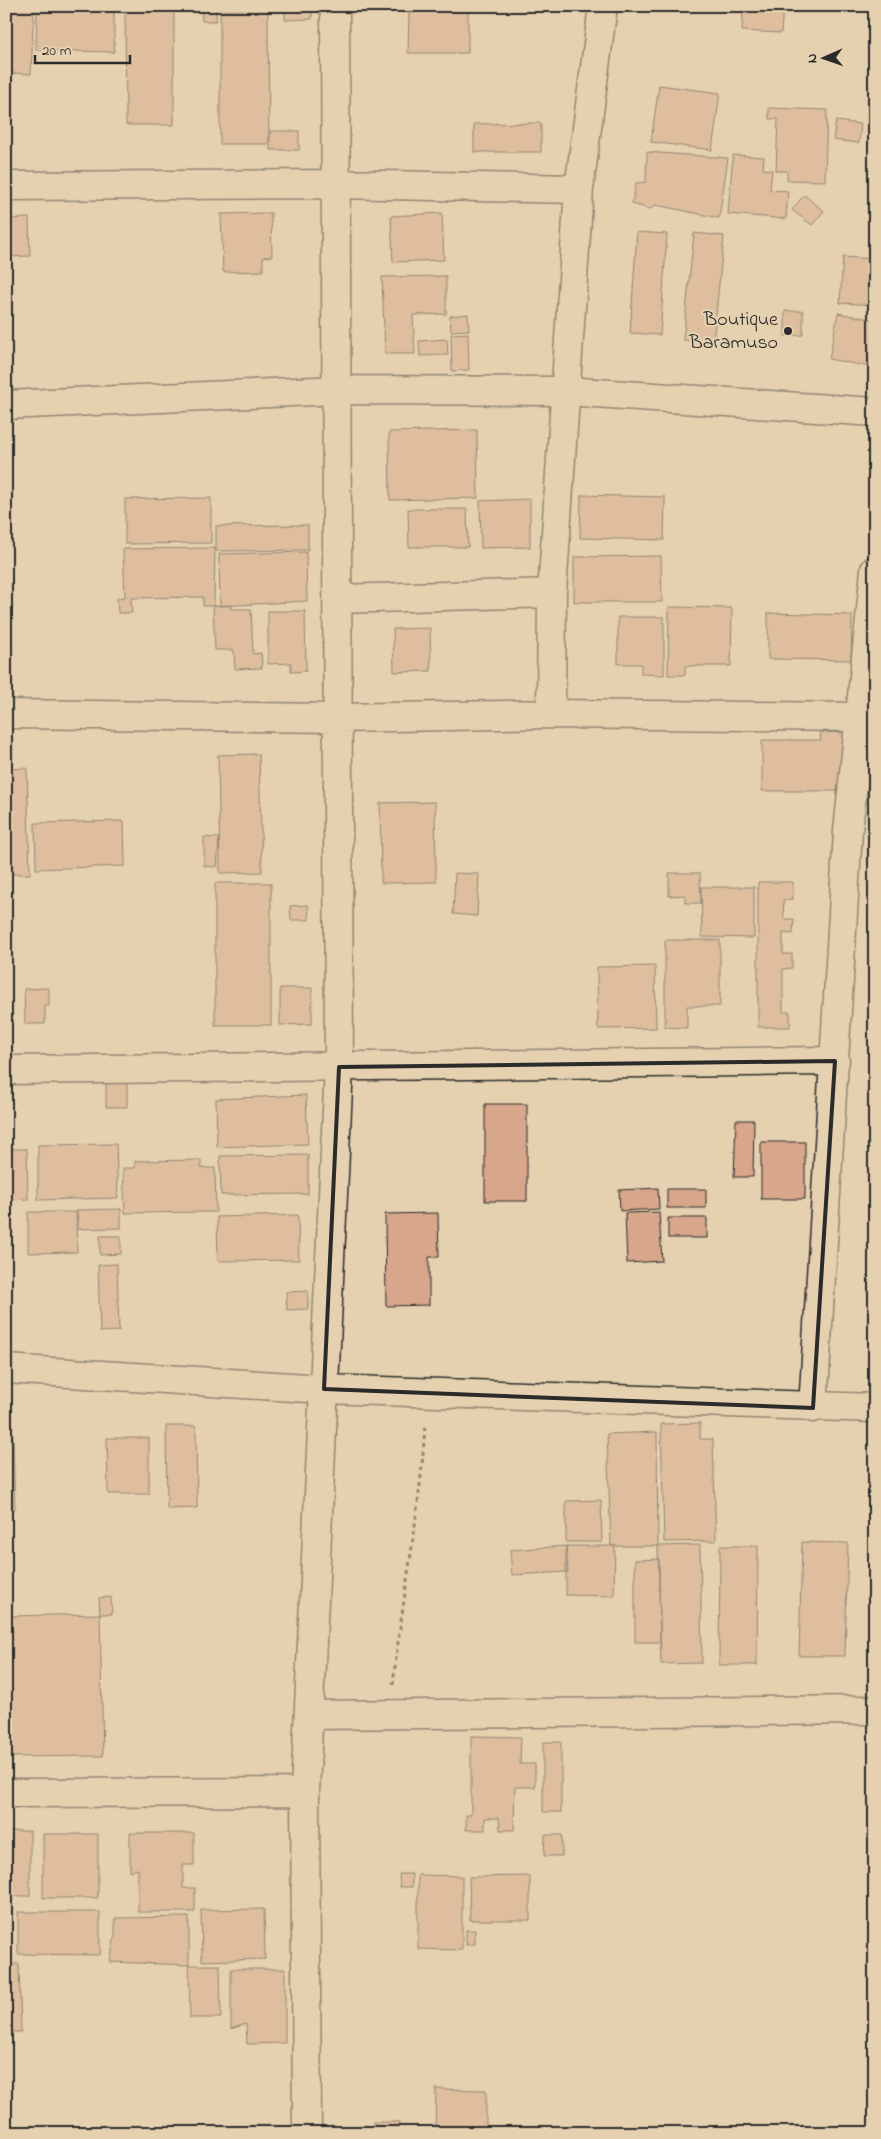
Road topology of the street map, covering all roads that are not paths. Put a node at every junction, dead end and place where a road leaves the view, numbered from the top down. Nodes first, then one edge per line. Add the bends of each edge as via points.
1 (335, 6) edge
2 (603, 6) edge
3 (336, 184) junction
4 (6, 186) edge
5 (579, 190) junction
6 (338, 390) junction
7 (566, 391) junction
8 (6, 405) edge
9 (875, 412) edge
10 (875, 570) edge
11 (552, 594) junction
12 (338, 599) junction
13 (6, 714) edge
14 (551, 714) junction
15 (860, 717) junction
16 (339, 718) junction
17 (834, 1061) junction
18 (339, 1067) junction
19 (6, 1070) edge
20 (6, 1370) edge
21 (324, 1389) junction
22 (813, 1408) junction
23 (875, 1408) edge
24 (875, 1710) edge
25 (309, 1715) junction
26 (305, 1792) junction
27 (6, 1793) edge
28 (307, 2133) edge

1 - 3 street
2 - 5 street
3 - 4 street
3 - 5 street
3 - 6 street
5 - 7 street
6 - 7 street
6 - 8 street
6 - 12 street
7 - 9 street
7 - 11 street
10 - 15 street
11 - 12 street
11 - 14 street
12 - 16 street
13 - 16 street
14 - 15 street
14 - 16 street
15 - 17 street via 848,831
16 - 18 street
17 - 18 street
17 - 22 street
18 - 19 street
18 - 21 street
20 - 21 street
21 - 22 street
21 - 25 street
22 - 23 street
24 - 25 street
25 - 26 street
26 - 27 street
26 - 28 street

